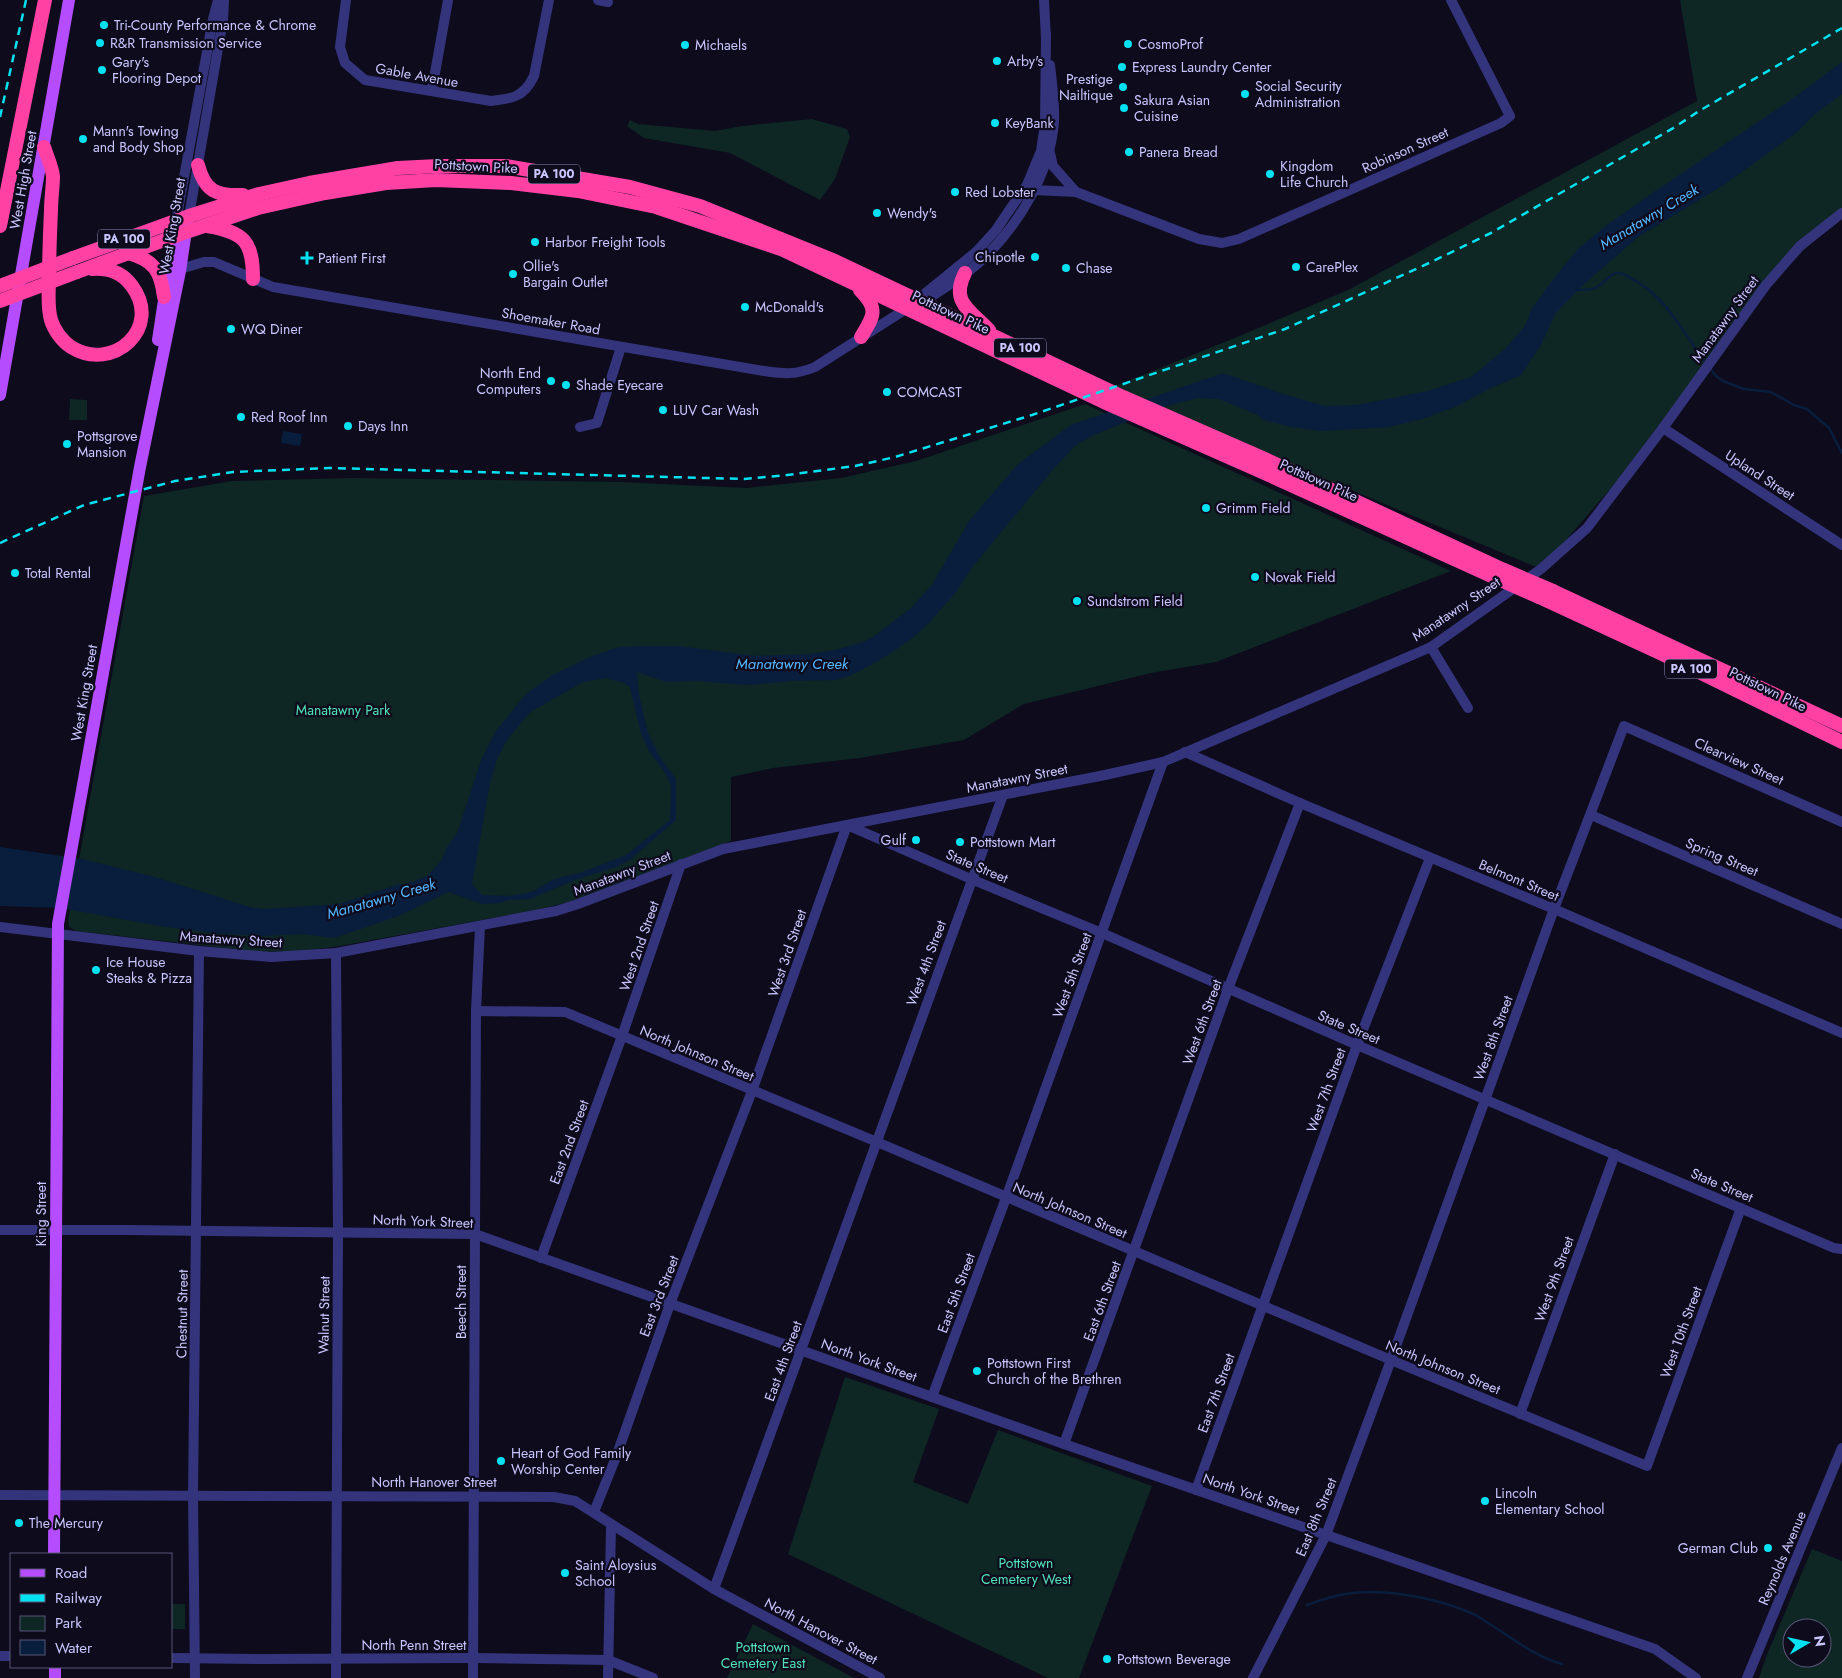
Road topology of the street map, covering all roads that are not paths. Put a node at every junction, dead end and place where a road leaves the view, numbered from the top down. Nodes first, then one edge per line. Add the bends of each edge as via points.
1 (45, 0) edge
2 (69, 0) edge
3 (218, 0) edge
4 (224, 0) edge
5 (346, 0) edge
6 (448, 0) edge
7 (549, 0) edge
8 (1044, 0) edge
9 (1451, 0) edge
10 (1046, 34) junction
11 (432, 90) junction
12 (44, 147) junction
13 (1050, 152) junction
14 (198, 165) junction
15 (1030, 187) junction
16 (1076, 192) junction
17 (259, 194) junction
18 (1842, 213) edge
19 (182, 219) junction
20 (206, 225) junction
21 (0, 226) edge
22 (186, 232) junction
23 (172, 237) junction
24 (128, 253) junction
25 (180, 269) junction
26 (79, 271) junction
27 (965, 273) junction
28 (253, 279) junction
29 (854, 284) junction
30 (0, 286) edge
31 (164, 297) junction
32 (0, 301) edge
33 (920, 301) junction
34 (906, 309) junction
35 (861, 337) junction
36 (997, 337) junction
37 (621, 347) junction
38 (0, 395) edge
39 (580, 427) dead end
40 (1663, 428) junction
41 (142, 457) junction
42 (1842, 544) edge
43 (1499, 574) junction
44 (1430, 646) junction
45 (1468, 708) dead end
46 (1624, 726) joint
47 (1842, 726) edge
48 (1842, 742) edge
49 (1185, 752) junction
50 (1163, 762) junction
51 (1003, 794) junction
52 (1300, 803) junction
53 (1591, 815) junction
54 (1842, 822) edge
55 (847, 825) junction
56 (1430, 858) junction
57 (681, 864) junction
58 (971, 879) junction
59 (1554, 909) junction
60 (1842, 924) edge
61 (480, 926) junction
62 (0, 927) edge
63 (57, 929) junction
64 (1102, 933) junction
65 (199, 951) junction
66 (336, 953) junction
67 (1228, 989) junction
68 (476, 1011) junction
69 (1842, 1033) edge
70 (622, 1036) junction
71 (1357, 1045) junction
72 (752, 1091) junction
73 (1486, 1099) junction
74 (877, 1142) junction
75 (1615, 1154) junction
76 (1006, 1198) junction
77 (1741, 1208) junction
78 (0, 1230) edge
79 (56, 1230) junction
80 (197, 1230) junction
81 (338, 1233) junction
82 (475, 1234) junction
83 (1842, 1249) edge
84 (1135, 1251) junction
85 (542, 1258) junction
86 (670, 1304) junction
87 (1262, 1305) junction
88 (802, 1350) junction
89 (1391, 1360) junction
90 (932, 1397) junction
91 (1520, 1414) junction
92 (1064, 1444) junction
93 (1842, 1448) edge
94 (1647, 1466) joint
95 (1196, 1490) junction
96 (0, 1495) edge
97 (54, 1495) junction
98 (193, 1495) junction
99 (336, 1496) junction
100 (475, 1496) junction
101 (594, 1512) junction
102 (611, 1525) junction
103 (1326, 1535) junction
104 (54, 1553) edge
105 (714, 1589) junction
106 (195, 1657) junction
107 (172, 1658) edge
108 (336, 1658) junction
109 (473, 1658) junction
110 (608, 1660) junction
111 (195, 1678) edge
112 (336, 1678) edge
113 (473, 1678) edge
114 (608, 1678) edge
115 (653, 1678) edge
116 (880, 1678) edge
117 (1253, 1678) edge
118 (1696, 1678) edge
119 (1746, 1678) edge

1 - 21 highway
2 - 12 main road, West High Street
3 - 19 street, West King Street
4 - 14 street, West King Street
5 - 11 street, Gable Avenue via 340,47 345,63 365,80
6 - 11 street
7 - 11 street, Gable Avenue via 529,87 511,99 491,101
8 - 10 street, Shoemaker Road
9 - 16 street, Robinson Street via 1510,116 1502,123 1239,239 1222,243 1199,240
10 - 13 street, Shoemaker Road via 1054,95
10 - 15 street, Shoemaker Road via 1043,138
12 - 26 highway via 53,175 48,306 53,327 79,351 103,354 119,350 140,325 142,310 138,294 114,271
12 - 38 main road, West High Street
13 - 15 street, Shoemaker Road
13 - 16 street, Robinson Street via 1053,166
14 - 17 highway via 202,179 216,193
14 - 19 street, West King Street
15 - 16 street, Robinson Street
15 - 27 street, Shoemaker Road via 1018,216 1001,239
15 - 33 street, Shoemaker Road via 976,252
17 - 19 highway, Pottstown Pike / PA 100
17 - 33 highway, Pottstown Pike / PA 100 via 398,168 506,166 630,187 700,206 835,261
18 - 40 street, Manatawny Street via 1800,246 1766,285
19 - 22 main road, West King Street
19 - 23 main road, West King Street
19 - 30 highway, Pottstown Pike / PA 100, bridge
20 - 22 highway, Pottstown Pike / PA 100
20 - 28 highway via 231,231 243,239 251,255
20 - 29 highway, Pottstown Pike / PA 100 via 258,208 386,183 436,180 511,183 578,191 656,207 781,249
22 - 23 highway, Pottstown Pike / PA 100
22 - 25 main road, West King Street
23 - 24 highway, Pottstown Pike / PA 100
23 - 31 main road, West King Street
24 - 26 highway, Pottstown Pike / PA 100
24 - 31 highway via 143,258 154,267 161,280
25 - 28 street, Shoemaker Road via 214,262
25 - 41 main road, West King Street
26 - 32 highway, Pottstown Pike / PA 100, bridge
27 - 33 street, Shoemaker Road
27 - 36 highway via 959,285 963,304
28 - 37 street, Shoemaker Road via 273,287
29 - 34 highway, Pottstown Pike / PA 100
29 - 35 highway via 868,298 873,312
31 - 41 main road, West King Street
33 - 34 street, Shoemaker Road
33 - 36 highway, Pottstown Pike / PA 100
34 - 35 street, Shoemaker Road
34 - 43 highway, Pottstown Pike / PA 100 via 1104,402
35 - 37 street, Shoemaker Road via 816,366 787,374
36 - 43 highway, Pottstown Pike / PA 100 via 1267,460
37 - 39 street via 598,423
40 - 42 street, Upland Street
40 - 44 street, Manatawny Street via 1587,528 1541,568
41 - 63 main road, West King Street
43 - 47 highway, Pottstown Pike / PA 100, bridge via 1553,591
43 - 48 highway, Pottstown Pike / PA 100, bridge via 1539,597
44 - 45 street
44 - 49 street, Manatawny Street
46 - 53 street, West 8th Street
46 - 54 street, Clearview Street
49 - 50 street, Manatawny Street
49 - 52 street, Belmont Street
50 - 51 street, Manatawny Street
50 - 64 street, West 5th Street
51 - 55 street, Manatawny Street
51 - 58 street, West 4th Street
52 - 56 street, Belmont Street
52 - 67 street, West 6th Street
53 - 59 street, West 8th Street
53 - 60 street, Spring Street
55 - 57 street, Manatawny Street via 723,848
55 - 58 street, State Street
55 - 72 street, West 3rd Street
56 - 59 street, Belmont Street
56 - 71 street, West 7th Street
57 - 61 street, Manatawny Street via 564,909
57 - 70 street, West 2nd Street
58 - 64 street, State Street
58 - 74 street, West 4th Street
59 - 69 street, Belmont Street
59 - 73 street, West 8th Street
61 - 66 street, Manatawny Street
61 - 68 street, Beech Street
62 - 63 street, Manatawny Street
63 - 65 street, Manatawny Street
63 - 79 main road, King Street
64 - 67 street, State Street
64 - 76 street, West 5th Street
65 - 66 street, Manatawny Street via 271,957
65 - 80 street, Chestnut Street
66 - 81 street, Walnut Street
67 - 71 street, State Street
67 - 84 street, West 6th Street
68 - 70 street, North Johnson Street via 565,1012
68 - 82 street, Beech Street
70 - 72 street, North Johnson Street
70 - 85 street, East 2nd Street
71 - 73 street, State Street
71 - 87 street, West 7th Street
72 - 74 street, North Johnson Street
72 - 86 street, East 3rd Street
73 - 75 street, State Street
73 - 89 street, West 8th Street
74 - 76 street, North Johnson Street
74 - 88 street, East 4th Street
75 - 77 street, State Street
75 - 91 street, West 9th Street
76 - 84 street, North Johnson Street
76 - 90 street, East 5th Street
77 - 83 street, State Street
77 - 94 street, West 10th Street
78 - 79 street, North York Street
79 - 80 street, North York Street
79 - 97 main road, King Street
80 - 81 street, North York Street
80 - 98 street, Chestnut Street
81 - 82 street, North York Street
81 - 99 street, Walnut Street
82 - 85 street, North York Street
82 - 100 street, Beech Street
84 - 87 street, North Johnson Street
84 - 92 street, East 6th Street
85 - 86 street, North York Street
86 - 88 street, North York Street
86 - 101 street, East 3rd Street
87 - 89 street, North Johnson Street
87 - 95 street, East 7th Street
88 - 90 street, North York Street
88 - 105 street, East 4th Street
89 - 91 street, North Johnson Street
89 - 103 street, East 8th Street
90 - 92 street, North York Street
91 - 94 street, North Johnson Street
92 - 95 street, North York Street
93 - 119 street, Reynolds Avenue
95 - 103 street, North York Street
96 - 97 street, North Hanover Street
97 - 98 street, North Hanover Street
97 - 104 main road, King Street
98 - 99 street, North Hanover Street
98 - 106 street, Chestnut Street
99 - 100 street, North Hanover Street
99 - 108 street, Walnut Street
100 - 101 street, North Hanover Street via 554,1496 575,1501
100 - 109 street, Beech Street
101 - 102 street, North Hanover Street
102 - 105 street, North Hanover Street
102 - 110 street
103 - 117 street, East 8th Street
103 - 118 street, North York Street via 1655,1649
105 - 116 street, North Hanover Street
106 - 107 street, North Penn Street
106 - 108 street, North Penn Street
106 - 111 street, Chestnut Street
108 - 109 street, North Penn Street
108 - 112 street, Walnut Street
109 - 110 street, North Penn Street
109 - 113 street, Beech Street
110 - 114 street
110 - 115 street, North Penn Street

